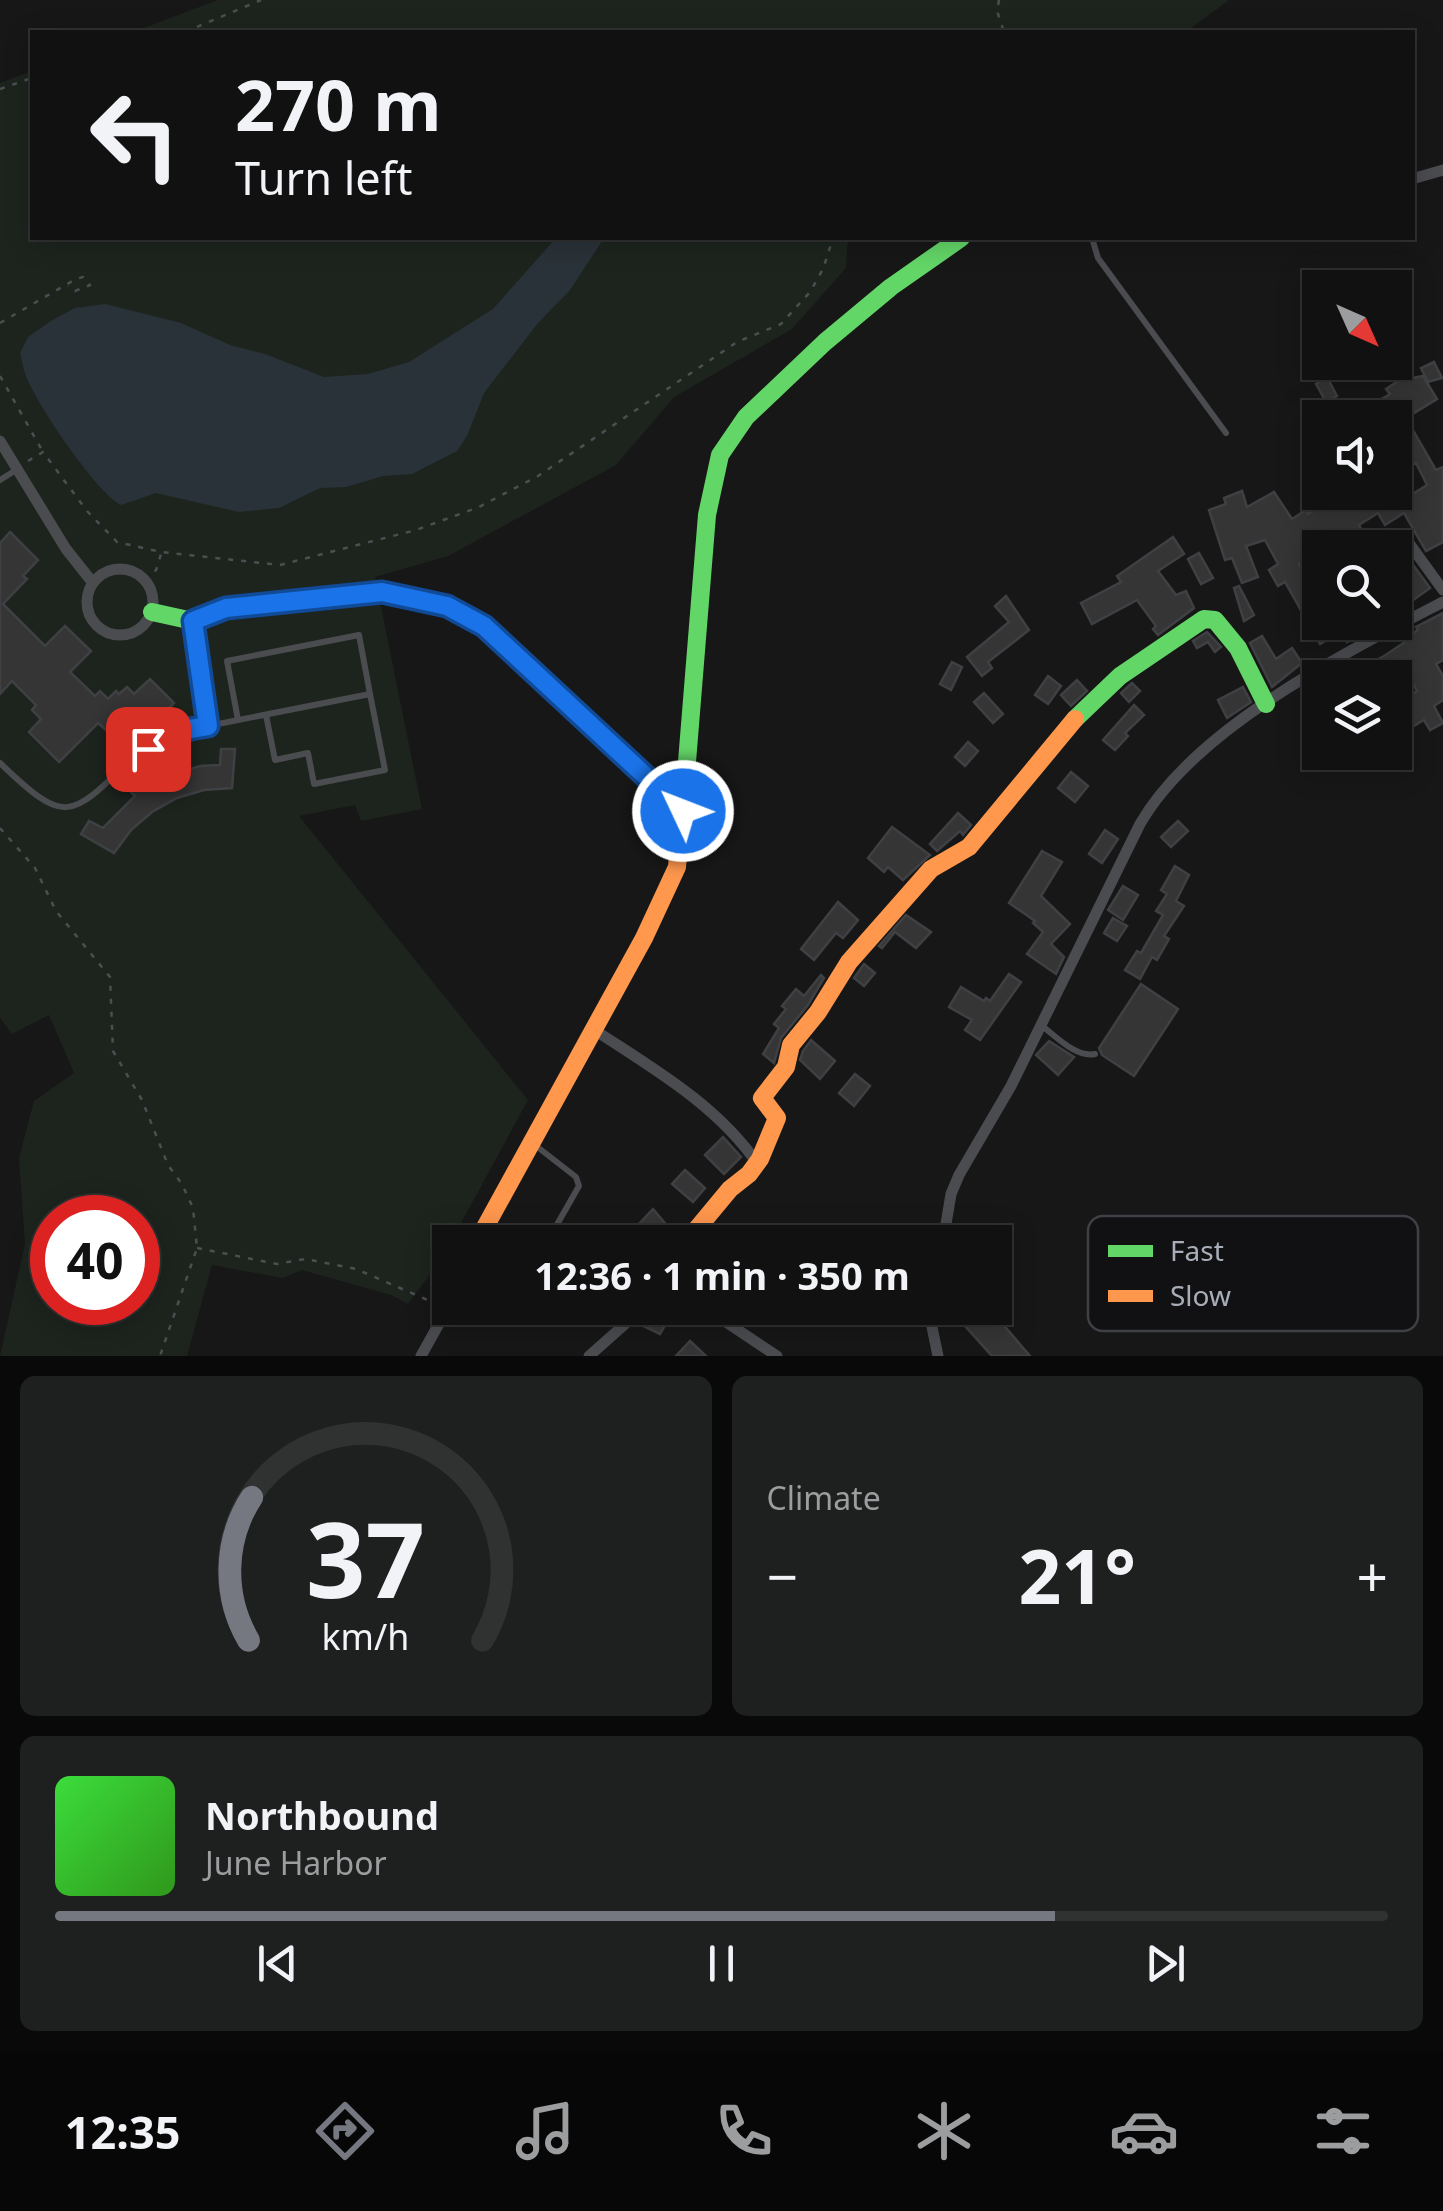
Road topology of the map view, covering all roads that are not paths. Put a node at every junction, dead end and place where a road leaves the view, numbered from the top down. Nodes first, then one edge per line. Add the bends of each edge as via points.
1 (1443, 170) edge
2 (1415, 178) edge
3 (959, 240) edge
4 (1093, 240) edge
5 (1226, 433) dead end
6 (0, 441) edge
7 (18, 469) junction
8 (0, 480) edge
9 (1412, 546) edge
10 (93, 583) junction
11 (1443, 590) edge
12 (1443, 602) edge
13 (152, 612) junction
14 (193, 621) junction
15 (370, 694) junction
16 (1266, 704) junction
17 (266, 714) junction
18 (238, 720) junction
19 (208, 726) junction
20 (148, 749) dead end
21 (131, 759) dead end
22 (0, 763) edge
23 (683, 811) junction
24 (1041, 1025) junction
25 (593, 1029) junction
26 (1095, 1054) dead end
27 (530, 1142) junction
28 (757, 1163) junction
29 (486, 1225) edge
30 (557, 1225) edge
31 (700, 1225) edge
32 (945, 1225) edge
33 (439, 1325) edge
34 (622, 1325) edge
35 (730, 1325) edge
36 (932, 1325) edge
37 (421, 1356) edge
38 (589, 1356) edge
39 (777, 1356) edge
40 (938, 1356) edge

1 - 2 street
3 - 23 street via 818,348 726,442 708,505
4 - 5 lane via 1098,258
6 - 7 street
7 - 8 lane
7 - 10 street
9 - 11 street
10 - 13 street via 114,569 132,571 146,581
10 - 13 street via 87,610 103,631 130,634
12 - 16 street
13 - 14 street
14 - 19 lane
14 - 23 street via 226,608 382,592 447,606 484,626
15 - 17 lane
15 - 17 lane via 385,770 314,784 308,753 275,760
15 - 18 lane via 359,635 328,641 227,661
16 - 24 street via 1177,772 1150,806
16 - 28 street via 1238,648 1215,620 1204,619 1120,676 1066,728 969,846 930,870 850,962 762,1098 777,1118
17 - 18 lane
18 - 19 lane
19 - 20 lane
21 - 22 lane via 84,803 60,808 38,799
23 - 25 street via 677,867
24 - 26 lane via 1078,1052
24 - 32 street via 959,1176
25 - 27 street
25 - 28 street via 684,1089
27 - 29 street
27 - 30 lane via 580,1186
28 - 31 street
33 - 37 street
34 - 38 street
35 - 39 street
36 - 40 street

